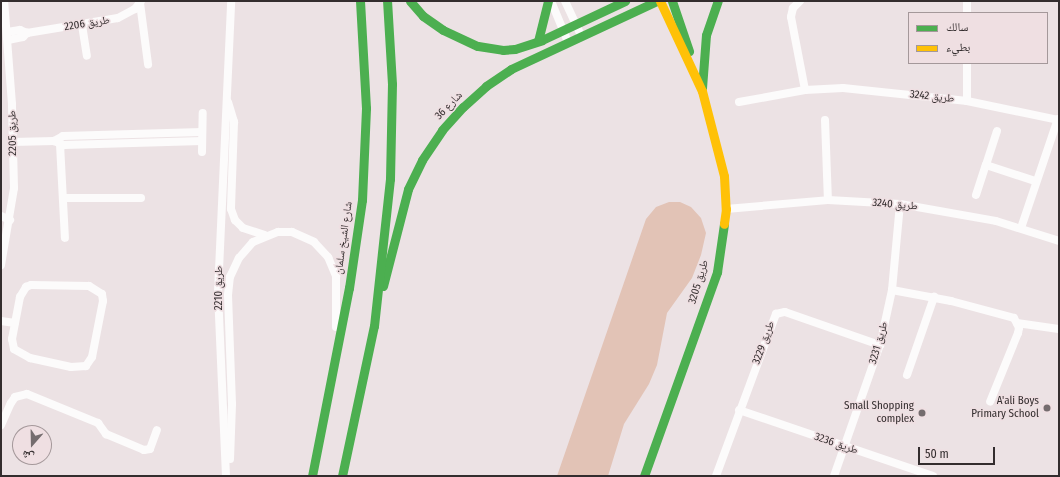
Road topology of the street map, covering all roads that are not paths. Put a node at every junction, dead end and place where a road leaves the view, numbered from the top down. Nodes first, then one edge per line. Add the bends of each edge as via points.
1 (4, 1) edge
2 (231, 1) edge
3 (360, 1) edge
4 (387, 1) edge
5 (410, 1) edge
6 (548, 1) edge
7 (551, 1) edge
8 (565, 1) edge
9 (624, 1) edge
10 (659, 1) edge
11 (672, 1) edge
12 (718, 1) edge
13 (800, 1) edge
14 (967, 1) edge
15 (141, 2) edge
16 (967, 12) edge
17 (576, 24) junction
18 (82, 25) junction
19 (563, 30) junction
20 (581, 35) junction
21 (7, 36) junction
22 (538, 41) junction
23 (568, 42) junction
24 (87, 56) dead end
25 (148, 64) dead end
26 (967, 64) edge
27 (692, 66) junction
28 (806, 90) junction
29 (702, 91) junction
30 (227, 100) junction
31 (967, 101) junction
32 (739, 102) dead end
33 (203, 114) dead end
34 (1058, 119) edge
35 (825, 120) dead end
36 (997, 131) dead end
37 (202, 132) junction
38 (171, 133) junction
39 (130, 134) junction
40 (100, 135) junction
41 (202, 141) junction
42 (13, 142) junction
43 (171, 142) junction
44 (57, 143) junction
45 (131, 143) junction
46 (100, 144) junction
47 (202, 152) dead end
48 (986, 165) junction
49 (1035, 181) junction
50 (976, 195) dead end
51 (63, 198) junction
52 (141, 198) dead end
53 (828, 200) junction
54 (900, 204) junction
55 (726, 209) junction
56 (1, 216) edge
57 (10, 220) junction
58 (1021, 228) junction
59 (265, 235) junction
60 (65, 238) dead end
61 (1059, 241) edge
62 (1, 265) edge
63 (892, 290) junction
64 (934, 297) junction
65 (1, 321) edge
66 (15, 323) junction
67 (1017, 323) junction
68 (374, 326) junction
69 (1059, 329) edge
70 (880, 345) junction
71 (336, 360) junction
72 (907, 375) dead end
73 (990, 402) dead end
74 (739, 410) junction
75 (1, 424) edge
76 (157, 430) dead end
77 (844, 447) junction
78 (928, 475) edge
79 (227, 476) edge
80 (312, 476) edge
81 (342, 476) edge
82 (644, 476) edge
83 (716, 476) edge
84 (834, 476) edge

1 - 21 street, طريق 2205
2 - 30 street, طريق 2210
3 - 71 street, شارع الشيخ سلمان via 366,108 362,200
4 - 68 street via 392,84 390,179
5 - 22 street via 433,24 478,46 509,49
6 - 22 street
7 - 19 street
8 - 17 street
9 - 17 street
10 - 20 street, شارع 36
10 - 27 street
11 - 27 street via 688,44
12 - 29 street via 706,35
13 - 28 street via 793,8 791,16
14 - 16 street
15 - 18 street, طريق 2206 via 118,18
15 - 25 street
17 - 19 street
17 - 20 street
18 - 21 street, طريق 2206 via 27,34 20,30
18 - 24 street
19 - 22 street
19 - 23 street
20 - 23 street, شارع 36
21 - 42 street, طريق 2205
23 - 68 street, شارع 36 via 511,69 486,86 442,130 422,160 408,189
26 - 31 street
27 - 29 street, طريق 3205
28 - 31 street, طريق 3242 via 843,88
28 - 32 street, طريق 3242
29 - 55 street, طريق 3205 via 724,176
30 - 59 street, طريق 2210 via 234,122 231,209 235,220 243,228
30 - 79 street, طريق 2210 via 218,292
31 - 34 street, طريق 3242
33 - 37 street
34 - 49 street, طريق 3242
35 - 53 street
36 - 48 street
37 - 38 street
37 - 41 street
38 - 39 street
38 - 43 street
39 - 40 street
39 - 45 street
40 - 44 street via 63,136
40 - 46 street
41 - 43 street
41 - 47 street
42 - 44 street
42 - 57 street, طريق 2205 via 14,188
43 - 45 street
44 - 46 street
44 - 51 street
45 - 46 street
48 - 49 street
48 - 50 street
49 - 58 street, طريق 3242
51 - 52 street
51 - 60 street
53 - 54 street, طريق 3240
53 - 55 street, طريق 3240
54 - 58 street, طريق 3240 via 972,216
54 - 63 street, طريق 3231
55 - 82 street, طريق 3205 via 717,272
56 - 57 street
57 - 62 street, طريق 2205
58 - 61 street, طريق 3240
59 - 71 street, طريق 2210 via 278,232 305,236 328,257 338,286
59 - 79 street, طريق 2210 via 253,242 239,258 230,277 228,295 232,424
63 - 64 street
63 - 70 street, طريق 3231
64 - 67 street via 1009,316
64 - 72 street
65 - 66 street
66 - 66 street via 12,344 19,354 71,367 86,366 92,357 103,301 102,294 89,286 31,285 26,287 20,297
67 - 69 street
67 - 73 street via 1018,333
68 - 81 street
70 - 74 street, طريق 3229 via 785,312 778,312 774,316
70 - 77 street, طريق 3231
71 - 80 street, شارع الشيخ سلمان
74 - 77 street, طريق 3236
74 - 83 street, طريق 3229
75 - 76 street via 10,402 27,394 98,423 106,434 144,450 150,449
77 - 78 street, طريق 3236
77 - 84 street, طريق 3231

